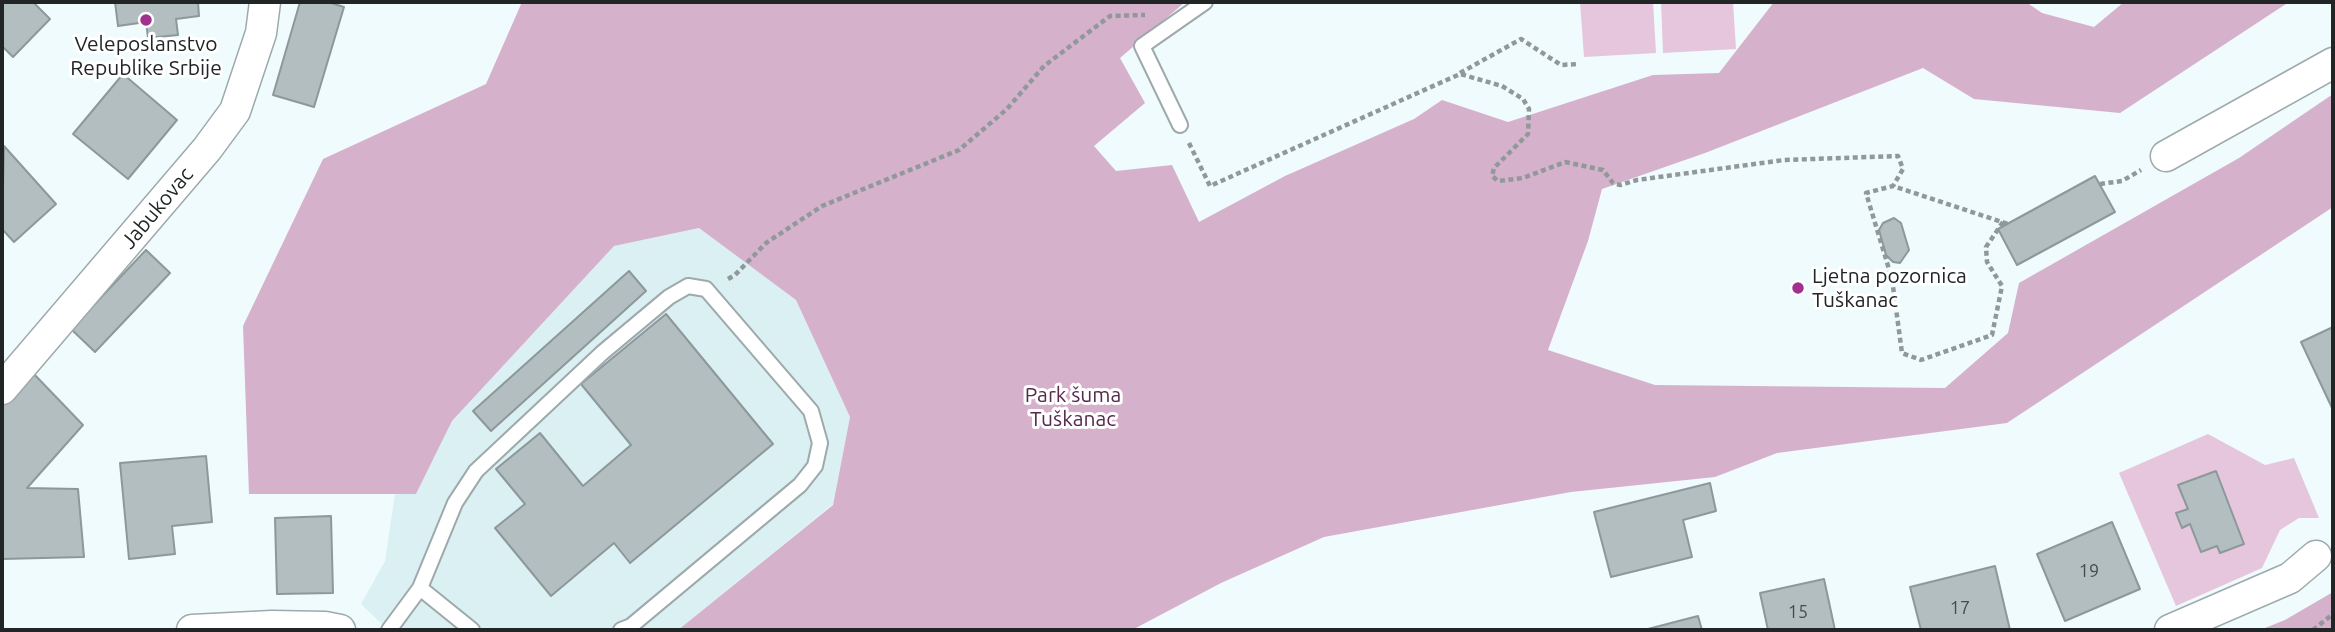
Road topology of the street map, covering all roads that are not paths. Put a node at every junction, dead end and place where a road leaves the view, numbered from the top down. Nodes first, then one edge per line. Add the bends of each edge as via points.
1 (265, 2) edge
2 (1205, 2) edge
3 (2333, 63) edge
4 (1180, 125) road end
5 (2156, 162) road end
6 (2, 389) edge
7 (2316, 556) dead end
8 (420, 588) junction
9 (192, 630) edge
10 (340, 630) edge
11 (389, 630) edge
12 (472, 630) edge
13 (621, 630) edge
14 (2170, 630) edge

1 - 6 street, Jabukovac via 261,33 235,111
2 - 4 lane via 1142,46
3 - 5 street
7 - 14 street via 2291,578
8 - 11 lane
8 - 12 lane
8 - 13 lane via 455,503 476,471 669,297 688,286 706,289 811,411 820,443 815,466 800,485
9 - 10 street via 272,626

